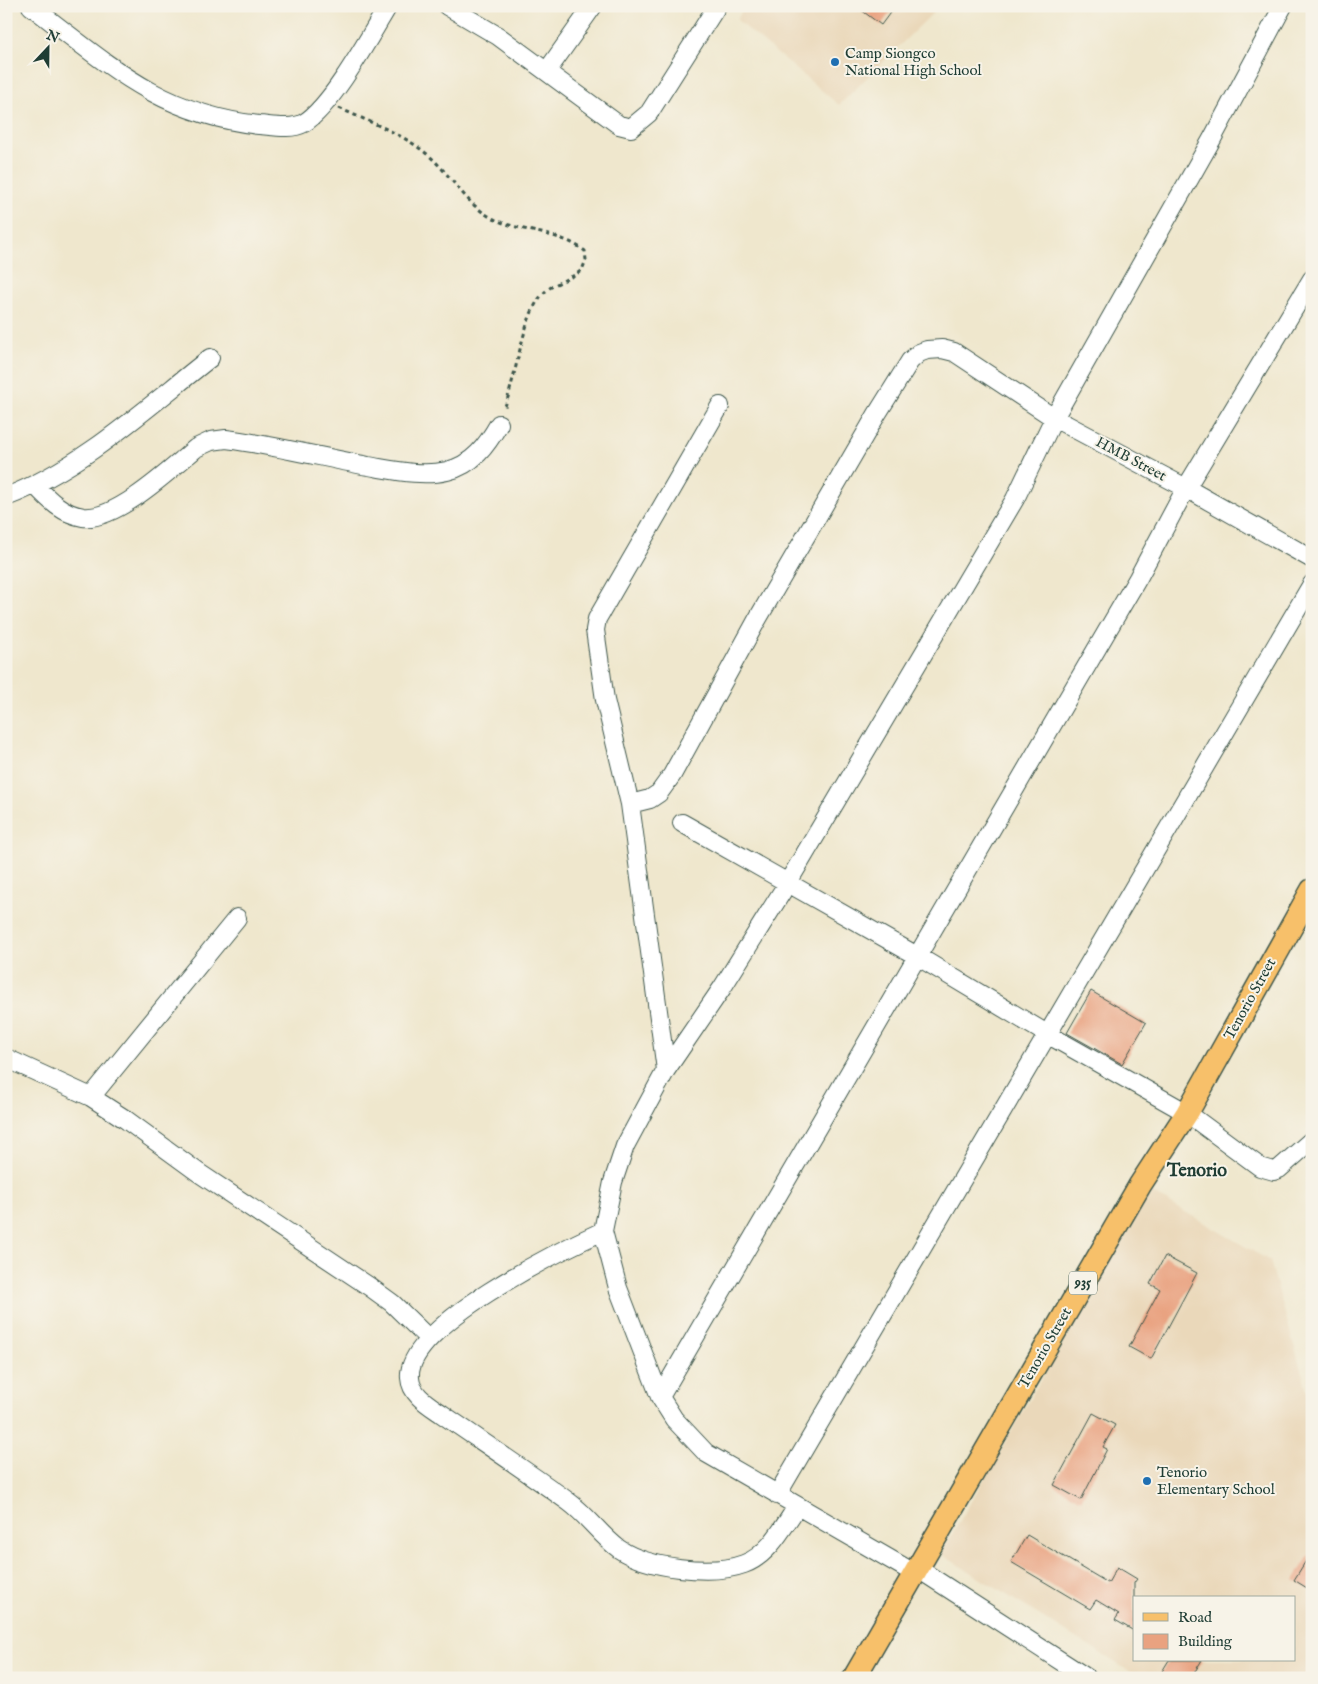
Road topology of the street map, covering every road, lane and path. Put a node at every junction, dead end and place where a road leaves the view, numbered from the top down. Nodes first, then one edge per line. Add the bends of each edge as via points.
1 (31, 6) edge
2 (388, 6) edge
3 (447, 6) edge
4 (593, 6) edge
5 (717, 6) edge
6 (1283, 6) edge
7 (547, 71) junction
8 (325, 102) junction
9 (1312, 280) edge
10 (210, 358) dead end
11 (720, 406) dead end
12 (1054, 418) junction
13 (499, 424) joint
14 (36, 486) junction
15 (1186, 488) junction
16 (6, 497) edge
17 (1312, 559) edge
18 (1312, 584) edge
19 (630, 804) junction
20 (682, 823) dead end
21 (787, 884) junction
22 (1312, 890) edge
23 (237, 918) dead end
24 (917, 956) junction
25 (1046, 1034) junction
26 (6, 1058) edge
27 (666, 1070) junction
28 (91, 1097) junction
29 (1187, 1113) junction
30 (1312, 1140) edge
31 (603, 1231) junction
32 (428, 1338) junction
33 (660, 1396) junction
34 (777, 1495) junction
35 (798, 1507) junction
36 (916, 1571) junction
37 (854, 1678) edge
38 (1087, 1678) edge

1 - 8 street via 135,84 205,116 286,127 303,123
2 - 8 street
3 - 7 street via 498,36
4 - 7 street
5 - 7 street via 649,113 631,128 618,124
6 - 12 street via 1212,139
8 - 13 path via 402,137 428,154 477,209 523,230 574,243 585,251 582,270 541,296 531,316
9 - 15 street
10 - 14 street via 111,435
11 - 19 street via 597,619 595,630 605,700
12 - 15 street, HMB Street
12 - 19 street, HMB Street via 954,352 927,350 910,361 762,612 672,775 659,793
12 - 21 street via 1015,499
13 - 14 street via 488,444 470,461 448,471 395,470 226,440 210,441 196,448 119,508 102,515 83,517 64,511
14 - 16 street
15 - 17 street, HMB Street
15 - 24 street via 1138,578
18 - 25 street
19 - 27 street
20 - 21 street
21 - 24 street
21 - 27 street
22 - 29 main road, Tenorio Street / 935
23 - 28 street
24 - 25 street
24 - 33 street
25 - 29 street
25 - 34 street
26 - 28 street
27 - 31 street via 625,1146 613,1182
28 - 32 street via 198,1173 370,1287 392,1303
29 - 30 street via 1268,1170 1286,1166
29 - 36 main road, Tenorio Street / 935 via 1140,1185
31 - 32 street via 523,1270
31 - 33 street via 618,1288
32 - 35 street via 411,1366 413,1390 571,1504 618,1548 636,1559 659,1566 687,1568 744,1564 774,1541
33 - 34 street via 674,1419 706,1453
34 - 35 street
35 - 36 street
36 - 37 main road, Tenorio Street / 935
36 - 38 street

